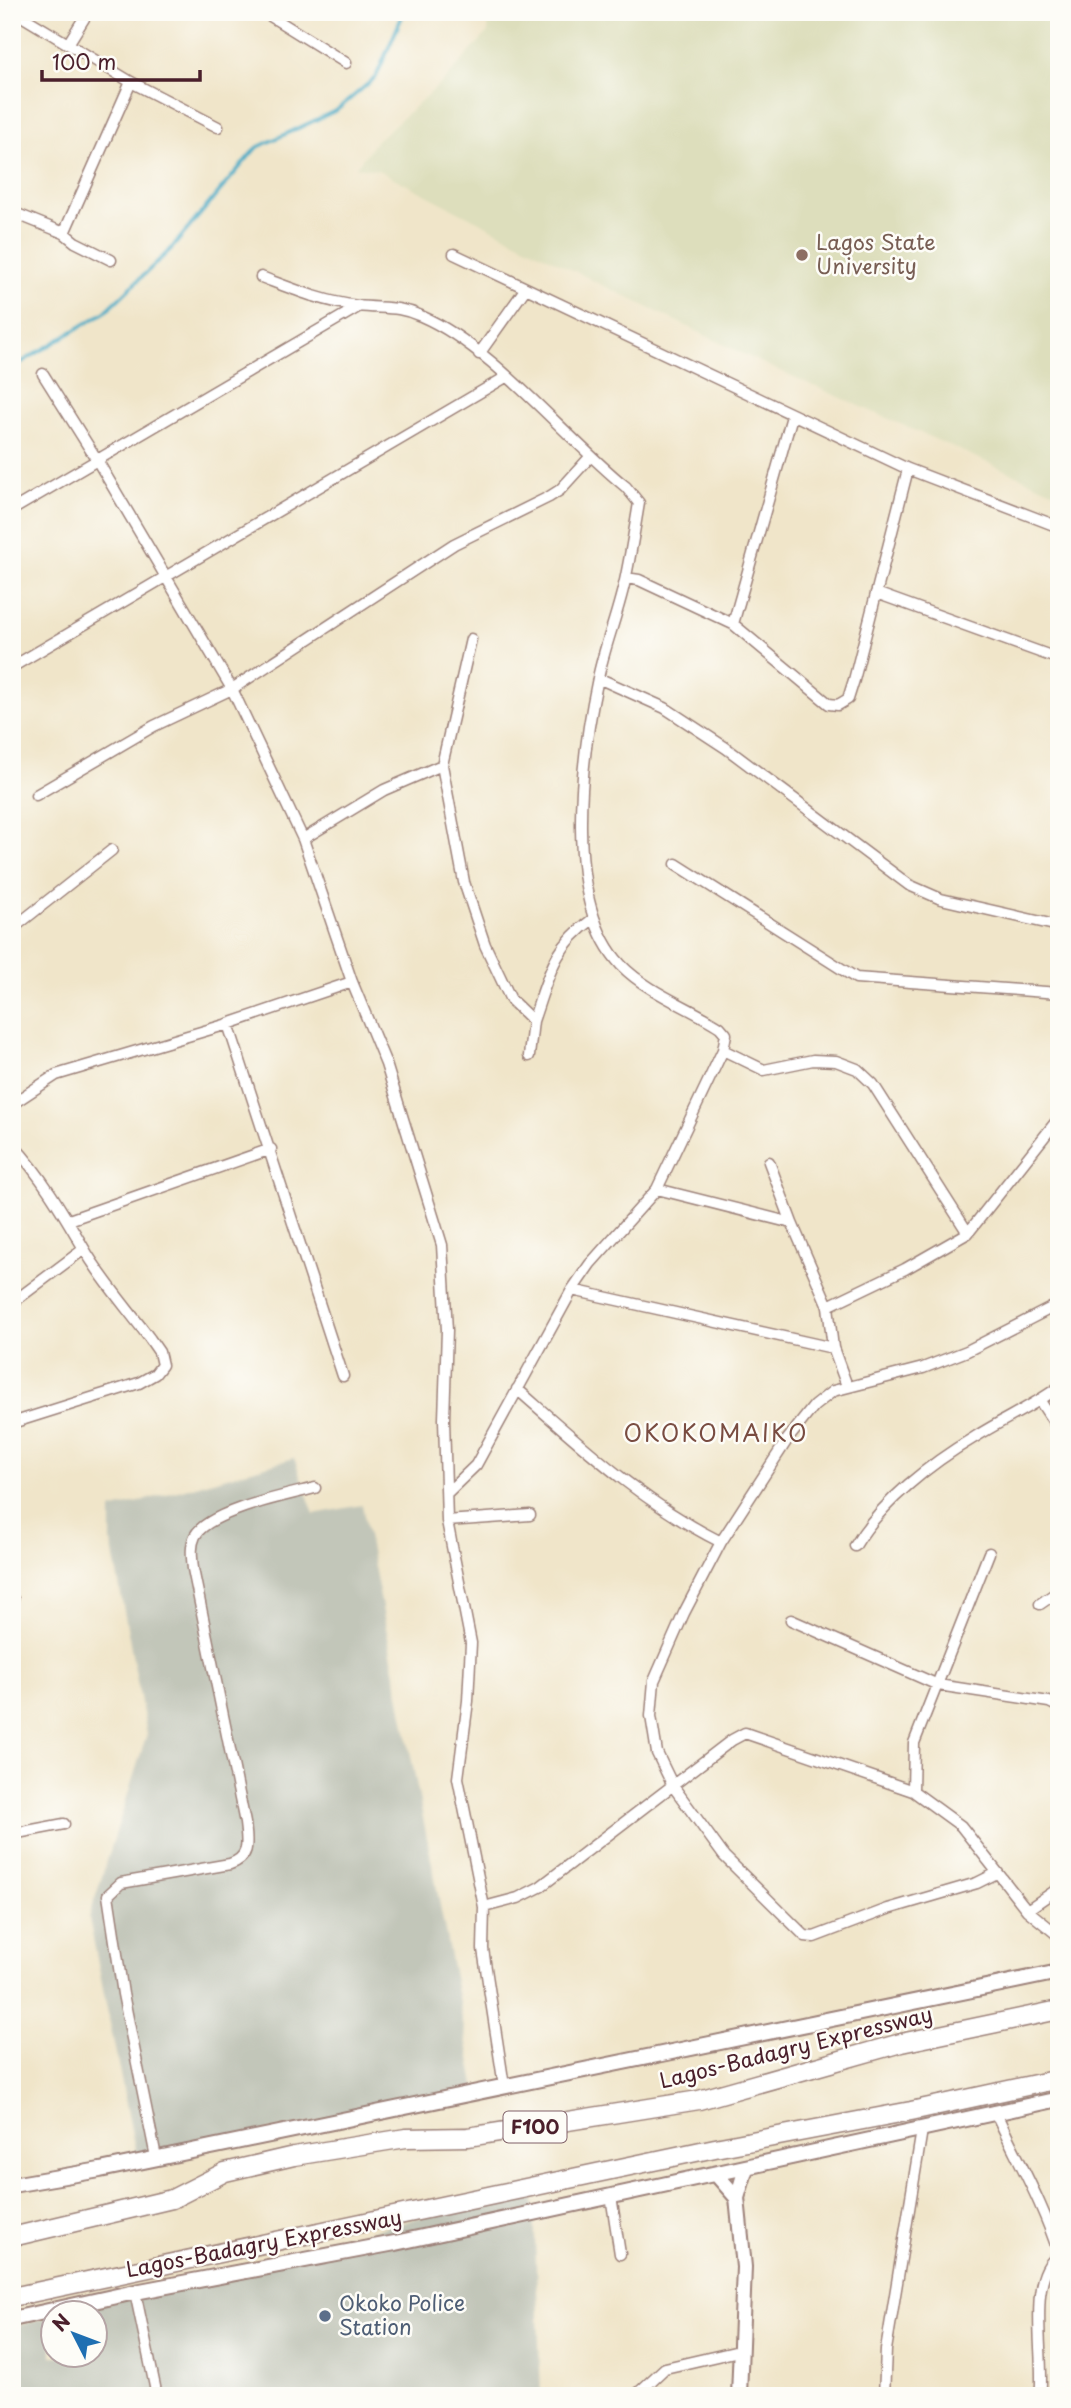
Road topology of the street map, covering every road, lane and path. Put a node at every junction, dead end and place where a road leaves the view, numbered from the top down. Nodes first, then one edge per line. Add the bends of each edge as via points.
1 (15, 12) edge
2 (88, 12) edge
3 (264, 12) edge
4 (68, 44) junction
5 (346, 63) dead end
6 (131, 82) junction
7 (218, 127) dead end
8 (12, 212) edge
9 (64, 233) junction
10 (454, 254) dead end
11 (111, 260) dead end
12 (261, 277) dead end
13 (526, 288) junction
14 (360, 306) junction
15 (479, 354) junction
16 (43, 374) dead end
17 (506, 377) junction
18 (792, 416) junction
19 (590, 457) junction
20 (97, 460) junction
21 (908, 469) junction
22 (12, 510) edge
23 (1059, 527) edge
24 (167, 577) junction
25 (626, 578) junction
26 (876, 593) junction
27 (733, 624) junction
28 (471, 639) dead end
29 (1059, 659) edge
30 (12, 667) edge
31 (598, 678) junction
32 (232, 689) junction
33 (442, 765) junction
34 (36, 795) dead end
35 (303, 839) junction
36 (112, 850) dead end
37 (676, 864) dead end
38 (593, 919) junction
39 (1059, 926) edge
40 (12, 929) edge
41 (352, 982) junction
42 (1059, 993) edge
43 (533, 1021) junction
44 (228, 1024) junction
45 (723, 1050) junction
46 (529, 1056) dead end
47 (12, 1104) edge
48 (1059, 1118) edge
49 (12, 1144) edge
50 (271, 1150) junction
51 (769, 1162) dead end
52 (657, 1189) junction
53 (69, 1220) junction
54 (792, 1223) junction
55 (968, 1233) junction
56 (83, 1249) junction
57 (572, 1290) junction
58 (12, 1303) edge
59 (1059, 1304) edge
60 (828, 1306) junction
61 (832, 1348) junction
62 (344, 1376) dead end
63 (847, 1386) junction
64 (1059, 1387) edge
65 (517, 1389) junction
66 (1040, 1401) junction
67 (12, 1423) edge
68 (1059, 1430) edge
69 (315, 1488) dead end
70 (448, 1492) junction
71 (530, 1515) dead end
72 (447, 1521) junction
73 (721, 1542) junction
74 (855, 1546) dead end
75 (989, 1553) dead end
76 (1059, 1591) edge
77 (1040, 1604) dead end
78 (790, 1620) dead end
79 (938, 1685) junction
80 (1059, 1707) edge
81 (673, 1786) junction
82 (913, 1791) junction
83 (64, 1824) dead end
84 (12, 1834) edge
85 (997, 1873) junction
86 (1059, 1888) edge
87 (484, 1907) junction
88 (1027, 1910) junction
89 (1059, 1936) edge
90 (1059, 1972) edge
91 (1059, 2010) edge
92 (1059, 2079) edge
93 (504, 2086) junction
94 (1059, 2099) edge
95 (995, 2111) junction
96 (922, 2130) junction
97 (156, 2157) junction
98 (746, 2168) junction
99 (716, 2174) junction
100 (12, 2185) edge
101 (611, 2196) junction
102 (737, 2198) junction
103 (12, 2237) edge
104 (620, 2254) dead end
105 (1059, 2255) edge
106 (135, 2292) junction
107 (12, 2297) edge
108 (12, 2319) edge
109 (739, 2351) junction
110 (157, 2396) edge
111 (635, 2396) edge
112 (739, 2396) edge
113 (884, 2396) edge
114 (1040, 2396) edge

1 - 4 street
2 - 4 street
3 - 5 street
4 - 6 street
6 - 7 street
6 - 9 street
8 - 9 street
9 - 11 street
10 - 13 street
12 - 14 street via 304,294
13 - 15 street
13 - 18 street
14 - 15 street via 396,306 421,316
14 - 20 street
15 - 17 street
16 - 20 street
17 - 19 street
17 - 24 street
18 - 21 street
18 - 27 street
19 - 25 street via 639,503
19 - 32 street via 560,490 454,544
20 - 22 street
20 - 24 street
21 - 23 street
21 - 26 street
24 - 30 street
24 - 32 street
25 - 27 street
25 - 31 street
26 - 27 street via 848,699 838,705 829,705 801,684
26 - 29 street
28 - 33 street
31 - 38 street via 581,834
31 - 39 street via 665,708 726,748 909,885 941,899
32 - 34 street via 154,726
32 - 35 street
33 - 35 street via 384,790
33 - 43 street via 464,882 485,945 511,1000
35 - 41 street
36 - 40 street
37 - 42 street via 856,978
38 - 43 street via 574,933 556,956
38 - 45 street via 605,945 623,967 720,1027 726,1034
41 - 44 street
41 - 70 street via 386,1064 442,1245
43 - 46 street
44 - 47 street via 56,1075
44 - 50 street
45 - 52 street
45 - 55 street via 764,1070 813,1060 836,1061 858,1069 873,1084
48 - 55 street
49 - 53 street
50 - 53 street
50 - 62 street
51 - 54 street
52 - 54 street
52 - 57 street
53 - 56 street
54 - 60 street
55 - 60 street
56 - 58 street
56 - 67 street via 159,1352 162,1365 139,1382
57 - 61 street
57 - 65 street
59 - 63 street via 967,1351 923,1368
60 - 61 street
61 - 63 street
63 - 73 street via 833,1391 801,1421
64 - 66 street
65 - 70 street via 476,1465
65 - 73 street via 611,1471 691,1528
66 - 68 street
66 - 74 street via 974,1437 915,1480 865,1529
69 - 97 street via 218,1519 193,1539 193,1569 245,1823 246,1852 230,1864 121,1883 108,1895
70 - 72 street
71 - 72 street
72 - 87 street via 471,1643 458,1778
73 - 81 street via 654,1681 651,1716 657,1753
75 - 79 street
76 - 77 street
78 - 79 street
79 - 80 street
79 - 82 street via 914,1743
81 - 82 street via 745,1734
81 - 85 street via 724,1856 805,1936 814,1937
81 - 87 street via 540,1887
82 - 85 street via 961,1826
83 - 84 street
85 - 88 street
86 - 88 street
87 - 93 street via 483,1949
88 - 89 street
90 - 93 main road, Lagos-Badagry Expressway
91 - 103 highway, Lagos-Badagry Expressway / F100 via 901,2043 699,2100 468,2137 406,2138 294,2155 225,2172 172,2199
92 - 107 highway, Lagos-Badagry Expressway
93 - 97 main road, Lagos-Badagry Expressway
94 - 95 main road, Lagos-Badagry Expressway
95 - 96 main road, Lagos-Badagry Expressway
95 - 105 street via 1038,2197
96 - 98 main road, Lagos-Badagry Expressway
96 - 113 street via 886,2350
97 - 100 main road, Lagos-Badagry Expressway
98 - 99 main road, Lagos-Badagry Expressway
98 - 102 main road
99 - 101 main road, Lagos-Badagry Expressway
99 - 102 main road
101 - 104 street
101 - 106 main road, Lagos-Badagry Expressway
102 - 109 main road via 744,2267
105 - 114 street via 1040,2278
106 - 108 main road, Lagos-Badagry Expressway
106 - 110 street
109 - 111 street via 665,2368
109 - 112 main road

